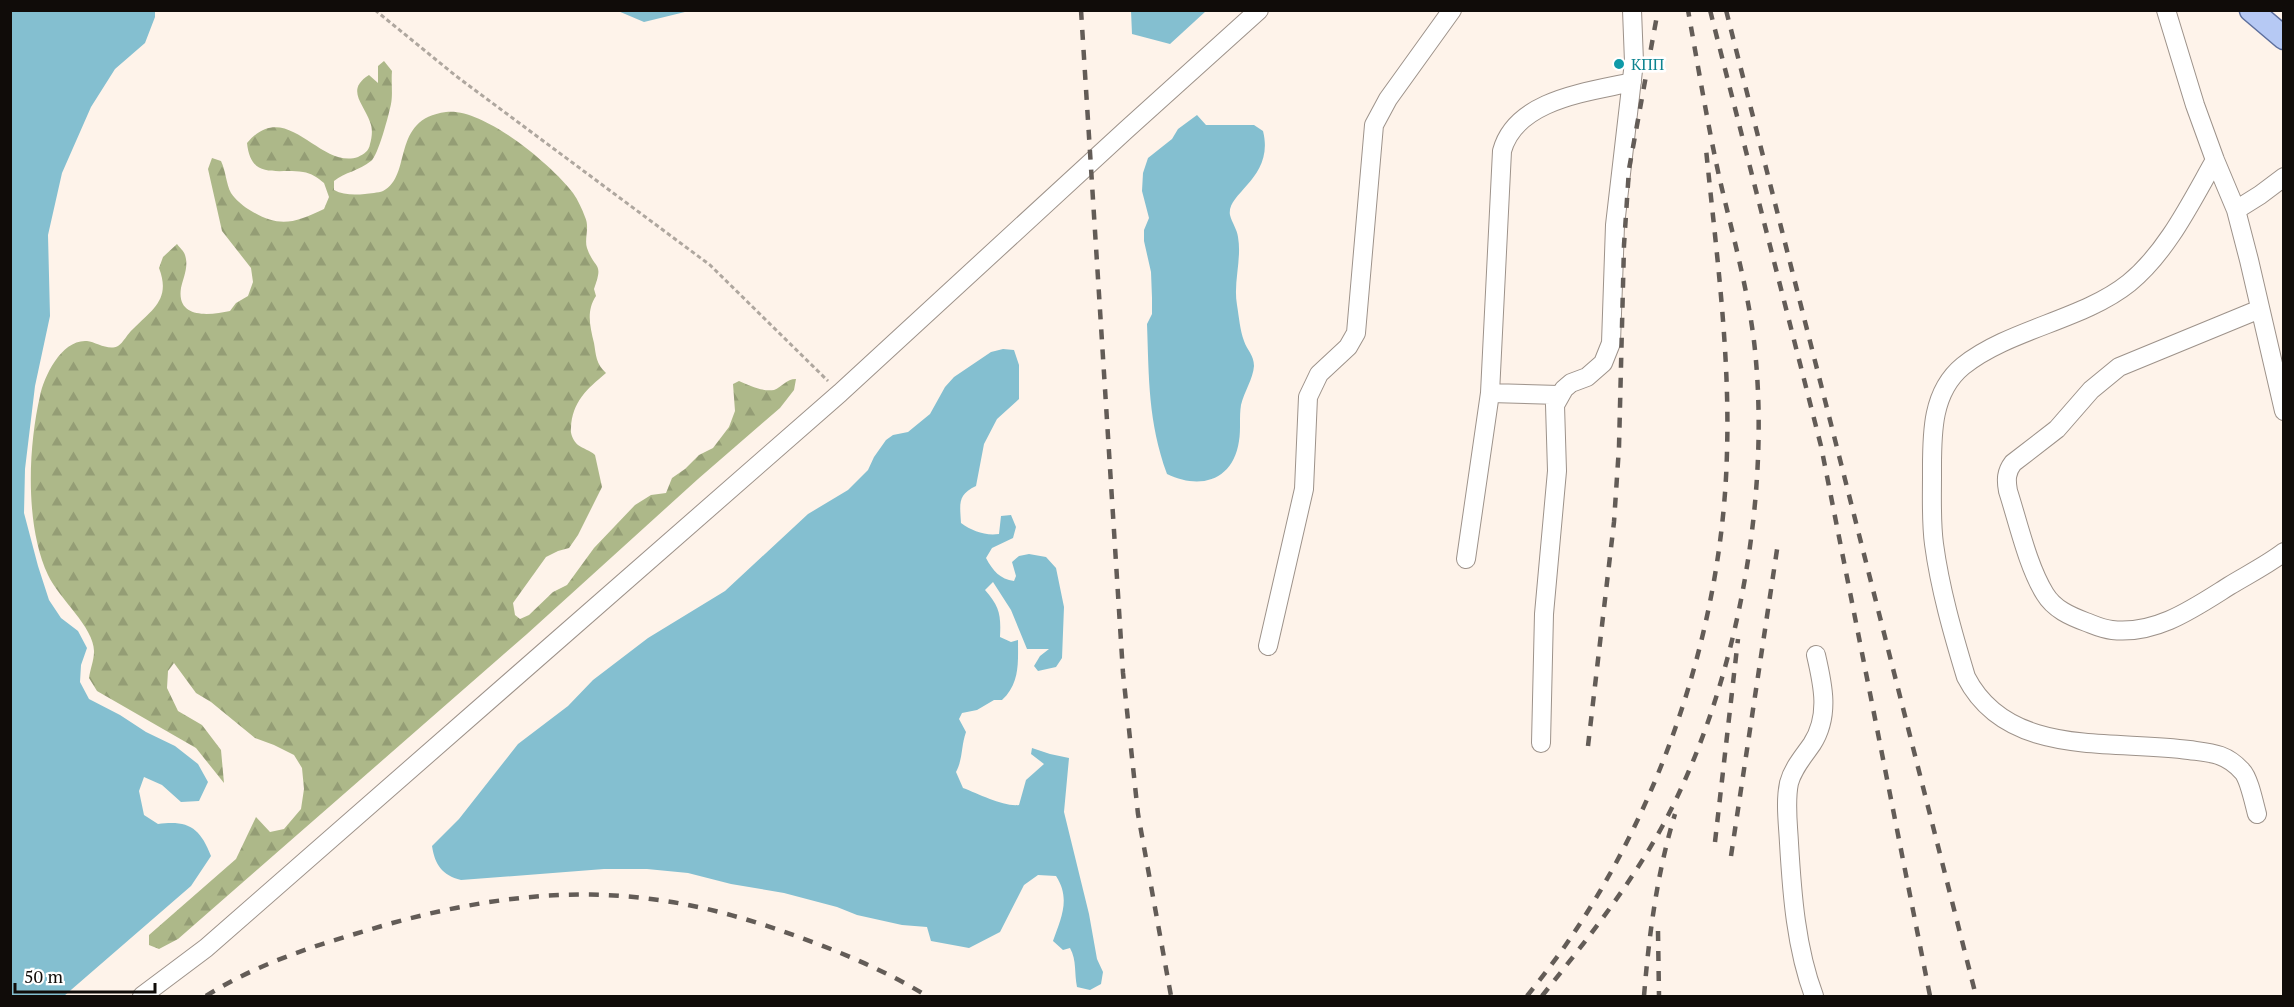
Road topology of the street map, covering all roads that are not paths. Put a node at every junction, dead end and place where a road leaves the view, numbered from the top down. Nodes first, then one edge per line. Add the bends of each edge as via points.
1 (1259, 10) edge
2 (1452, 10) edge
3 (1632, 10) edge
4 (2166, 10) edge
5 (2251, 10) edge
6 (2283, 38) edge
7 (1632, 82) junction
8 (2215, 160) junction
9 (2283, 177) edge
10 (2236, 210) junction
11 (2260, 309) junction
12 (1490, 393) junction
13 (1559, 394) junction
14 (2283, 411) edge
15 (2283, 552) edge
16 (1466, 559) dead end
17 (1268, 646) dead end
18 (1816, 655) dead end
19 (1540, 743) dead end
20 (2257, 814) dead end
21 (142, 996) edge
22 (1814, 996) edge

1 - 21 street via 840,393 206,948
2 - 17 street via 1388,99 1374,125 1356,333 1348,347 1318,374 1308,397 1304,489
3 - 7 street
4 - 8 street
5 - 6 main road
7 - 12 street via 1545,105 1517,125 1505,142
7 - 13 street via 1616,225 1611,343 1608,355 1596,371 1571,383
8 - 10 street
8 - 20 street via 2169,236 2130,282 2093,305 1982,354 1948,382 1934,419 1934,542 1966,677 1974,693 1993,712 2058,740 2223,755 2244,772
9 - 10 street
10 - 11 street
11 - 14 street
11 - 15 street via 2119,367 2091,390 2057,429 2013,463 2007,470 2007,482 2046,595 2073,618 2098,627 2129,630 2160,625 2187,613
12 - 13 street
12 - 16 street
13 - 19 street via 1555,405 1557,471 1545,614
18 - 22 street via 1823,693 1822,720 1792,773 1787,814 1797,930

